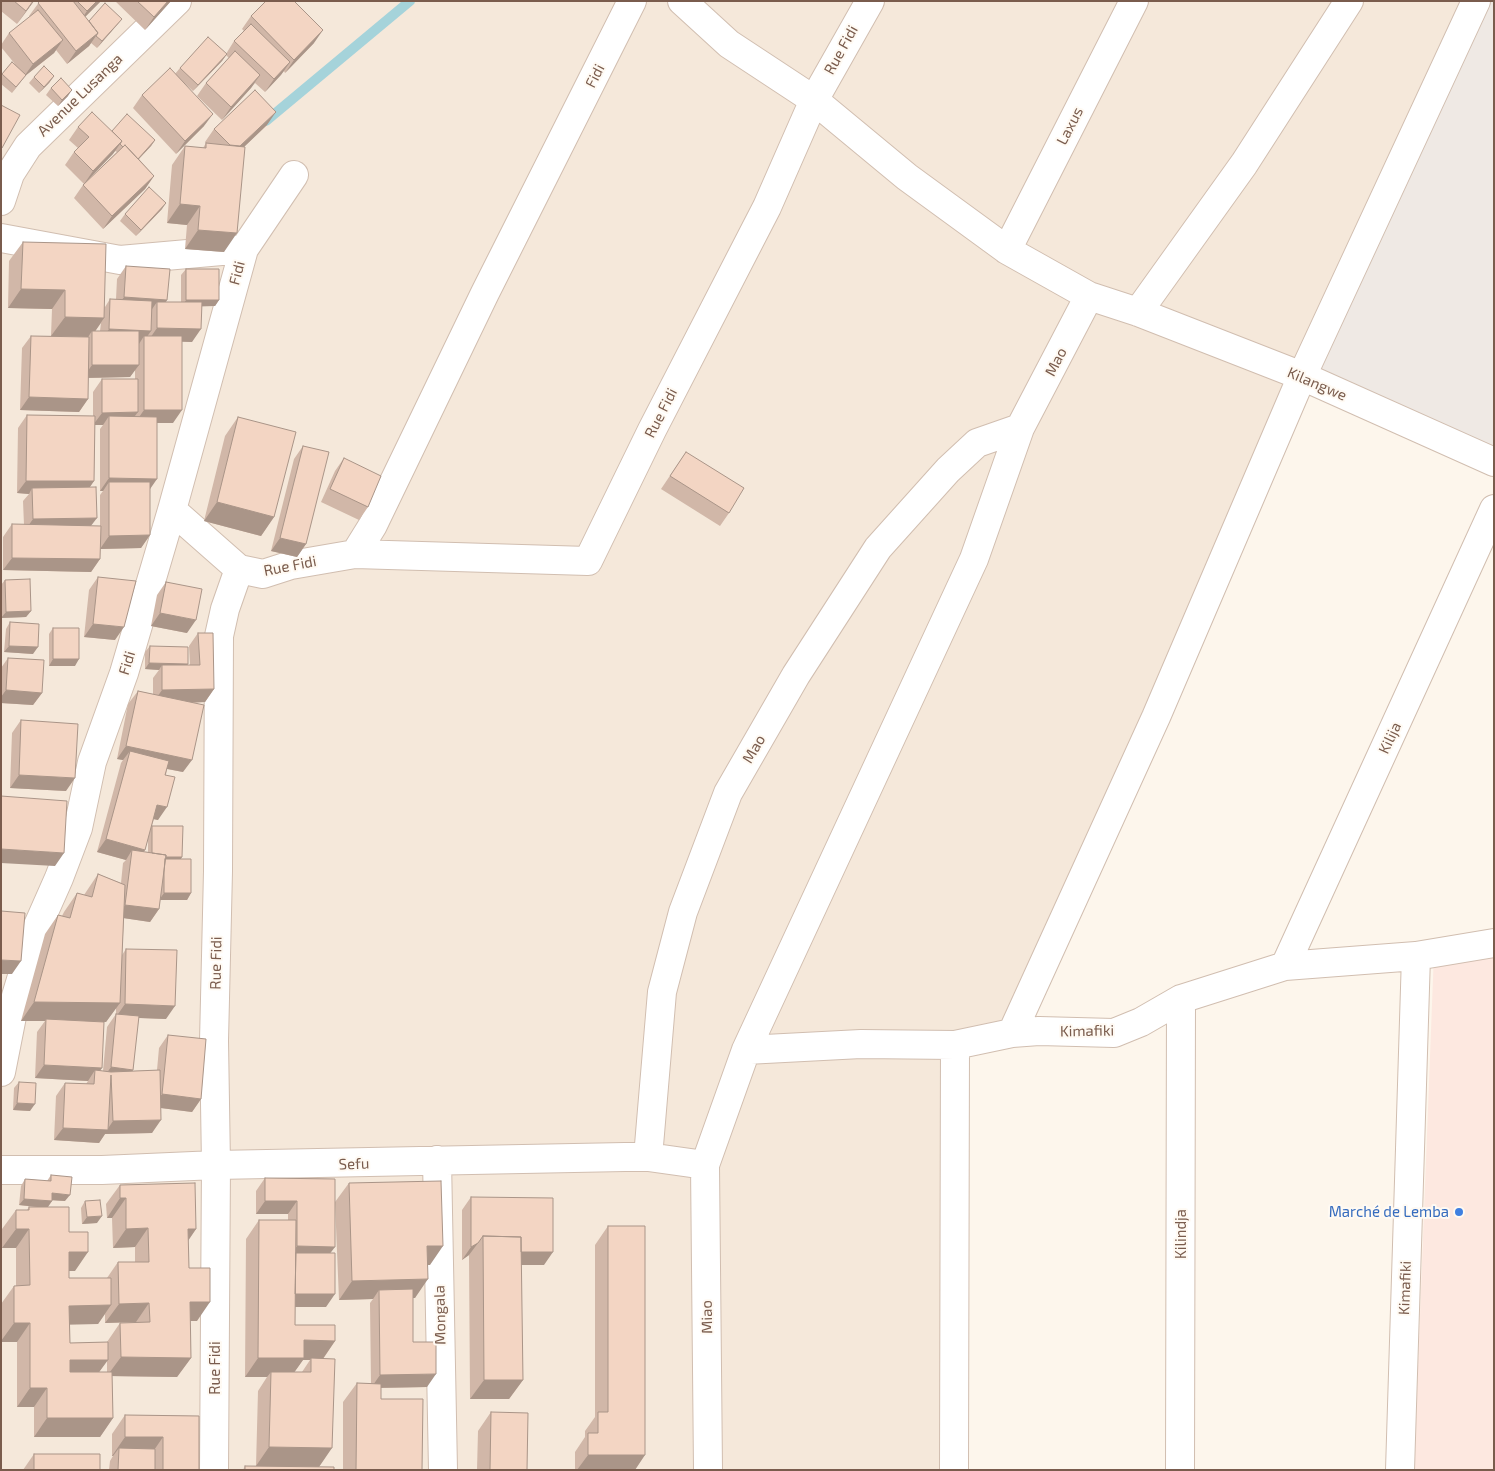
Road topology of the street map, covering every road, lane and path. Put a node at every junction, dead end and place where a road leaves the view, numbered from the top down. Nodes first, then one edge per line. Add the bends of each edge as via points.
1 (177, 1) edge
2 (632, 1) edge
3 (682, 1) edge
4 (870, 1) edge
5 (1134, 1) edge
6 (1349, 1) edge
7 (1476, 1) edge
8 (814, 100) junction
9 (294, 176) dead end
10 (1, 201) edge
11 (1, 238) edge
12 (244, 249) junction
13 (1007, 250) junction
14 (1089, 296) junction
15 (1138, 312) junction
16 (1302, 376) junction
17 (1020, 428) junction
18 (1494, 462) edge
19 (1494, 509) edge
20 (172, 510) junction
21 (355, 554) junction
22 (239, 569) junction
23 (49, 821) edge
24 (78, 828) junction
25 (1494, 943) edge
26 (1416, 956) junction
27 (1285, 966) junction
28 (1181, 999) junction
29 (1012, 1034) junction
30 (955, 1044) junction
31 (746, 1050) junction
32 (1, 1072) edge
33 (648, 1157) junction
34 (437, 1160) junction
35 (216, 1165) junction
36 (705, 1165) junction
37 (1, 1170) edge
38 (214, 1470) edge
39 (443, 1470) edge
40 (708, 1470) edge
41 (954, 1470) edge
42 (1180, 1470) edge
43 (1400, 1470) edge

1 - 10 street, Avenue Lusanga via 28,146 10,174
2 - 21 street, Fidi via 373,525
3 - 8 street, Kilangwe via 729,44
4 - 8 street, Rue Fidi
5 - 13 street, Laxus
6 - 15 street via 1244,164
7 - 16 street
8 - 13 street, Kilangwe via 907,176
8 - 21 street, Rue Fidi via 767,207 588,561
9 - 12 street, Fidi
11 - 12 street via 120,260
12 - 20 street, Fidi
13 - 14 street, Kilangwe
14 - 15 street, Kilangwe
14 - 17 street, Mao
15 - 16 street, Kilangwe
16 - 18 street, Kilangwe
16 - 29 street via 1156,716
17 - 31 street, Mao via 974,559
17 - 33 street, Mao via 978,443 948,470 878,548 796,675 728,793 683,912 662,992
19 - 27 street, Kilija
20 - 22 street
20 - 24 street, Fidi via 124,673 92,762
21 - 22 street, Rue Fidi via 291,565 264,574
22 - 35 street, Rue Fidi via 219,636 214,1041
23 - 24 street
24 - 32 street, Fidi via 30,949 16,996
25 - 26 street, Kimafiki
26 - 27 street, Kimafiki
26 - 43 street, Kimafiki
27 - 28 street, Kimafiki
28 - 29 street, Kimafiki via 1114,1034 1039,1031
28 - 42 street, Kilindja
29 - 30 street, Kimafiki
30 - 31 street, Kimafiki via 861,1044
30 - 41 street
31 - 36 street, Mao
33 - 34 street, Sefu
33 - 36 street, Sefu
34 - 35 street, Sefu
34 - 39 street, Mongala
35 - 37 street, Sefu
35 - 38 street, Rue Fidi
36 - 40 street, Miao

